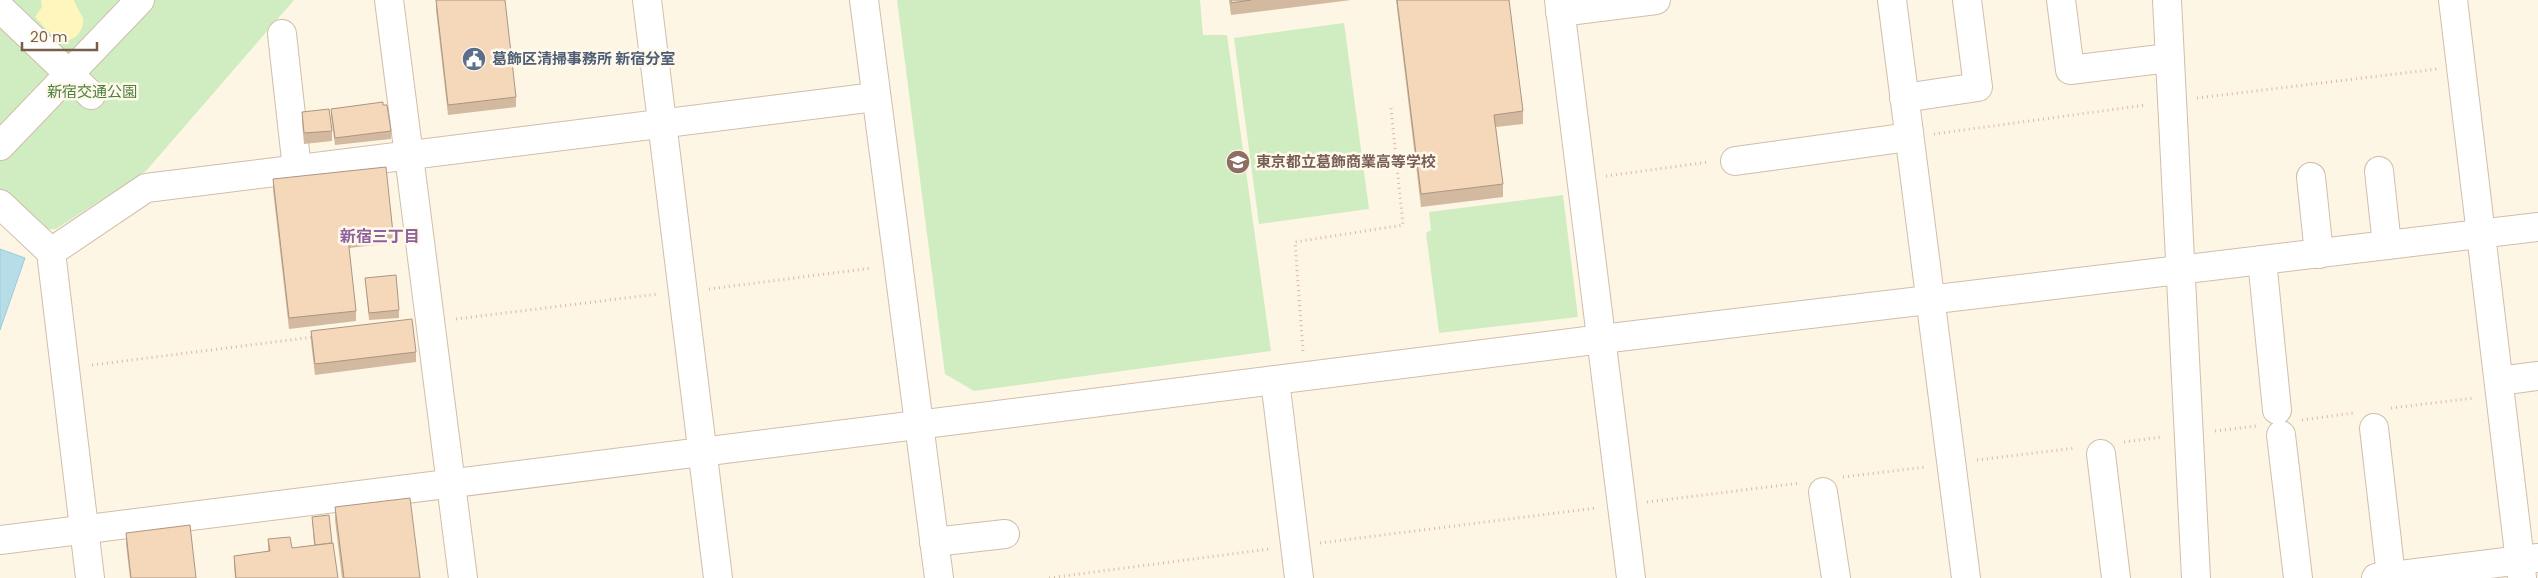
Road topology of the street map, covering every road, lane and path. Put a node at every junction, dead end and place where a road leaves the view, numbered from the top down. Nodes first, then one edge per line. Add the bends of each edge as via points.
1 (140, 0) edge
2 (390, 0) edge
3 (647, 0) edge
4 (864, 0) edge
5 (1656, 0) edge
6 (1892, 0) edge
7 (1967, 0) edge
8 (2061, 0) edge
9 (2167, 0) edge
10 (2454, 0) edge
11 (1559, 6) edge
12 (0, 8) edge
13 (282, 34) dead end
14 (2169, 58) junction
15 (69, 74) junction
16 (91, 95) dead end
17 (875, 97) junction
18 (1904, 98) junction
19 (1391, 108) dead end
20 (661, 123) junction
21 (1909, 137) junction
22 (0, 146) edge
23 (408, 155) junction
24 (1735, 161) joint
25 (296, 169) junction
26 (2379, 171) dead end
27 (2311, 177) dead end
28 (1581, 179) junction
29 (0, 204) edge
30 (2538, 227) edge
31 (2481, 233) junction
32 (2387, 245) junction
33 (51, 252) junction
34 (2320, 254) junction
35 (2262, 260) junction
36 (880, 267) dead end
37 (2180, 269) junction
38 (701, 290) dead end
39 (664, 294) dead end
40 (1930, 299) junction
41 (431, 322) junction
42 (324, 335) edge
43 (1602, 339) junction
44 (63, 369) junction
45 (1308, 376) junction
46 (2538, 376) edge
47 (1275, 380) junction
48 (2491, 389) junction
49 (2373, 417) junction
50 (2279, 423) junction
51 (920, 425) junction
52 (2190, 434) junction
53 (2100, 448) junction
54 (703, 452) junction
55 (1952, 464) junction
56 (452, 484) junction
57 (1822, 484) junction
58 (1622, 505) junction
59 (84, 530) junction
60 (1005, 534) dead end
61 (0, 540) edge
62 (934, 542) junction
63 (1295, 546) junction
64 (2527, 566) edge
65 (2384, 577) edge
66 (90, 578) edge
67 (463, 578) edge
68 (718, 578) edge
69 (938, 578) edge
70 (1049, 578) edge
71 (1299, 578) edge
72 (1631, 578) edge
73 (1836, 578) edge
74 (1966, 578) edge
75 (2116, 578) edge
76 (2196, 578) edge
77 (2298, 578) edge

1 - 15 street
2 - 23 street
3 - 20 street
4 - 17 street
5 - 11 street
6 - 18 street
7 - 18 street via 1978,87
8 - 14 street via 2070,70
9 - 14 street
10 - 31 street
11 - 28 street
12 - 15 street
13 - 25 street
14 - 37 street
15 - 16 street
15 - 22 street
17 - 20 street
17 - 51 street
18 - 21 street
19 - 45 path via 1403,225 1295,242
20 - 23 street
20 - 54 street
21 - 24 street
21 - 40 street
23 - 25 street
23 - 41 street
24 - 28 path
25 - 33 street via 146,188
26 - 32 street
27 - 34 street
28 - 43 street
29 - 33 street
30 - 31 street
31 - 32 street
31 - 48 street
32 - 34 street
33 - 44 street
34 - 35 street
35 - 37 street
35 - 50 street
36 - 38 path
37 - 40 street
37 - 52 street
39 - 41 path
40 - 43 street
40 - 55 street
41 - 56 street
42 - 44 path
43 - 45 street
43 - 58 street
44 - 59 street
45 - 47 street
46 - 48 street
47 - 51 street
47 - 63 street
48 - 49 path
48 - 64 street
49 - 50 path
49 - 65 street
50 - 52 path
50 - 77 street
51 - 54 street
51 - 62 street
52 - 53 path
52 - 76 street
53 - 55 path
53 - 75 street
54 - 56 street
54 - 68 street
55 - 57 path
55 - 74 street
56 - 59 street
56 - 67 street
57 - 58 path
57 - 73 street
58 - 63 path
58 - 72 street
59 - 61 street
59 - 66 street
60 - 62 street
62 - 69 street
63 - 70 path
63 - 71 street
64 - 65 street

